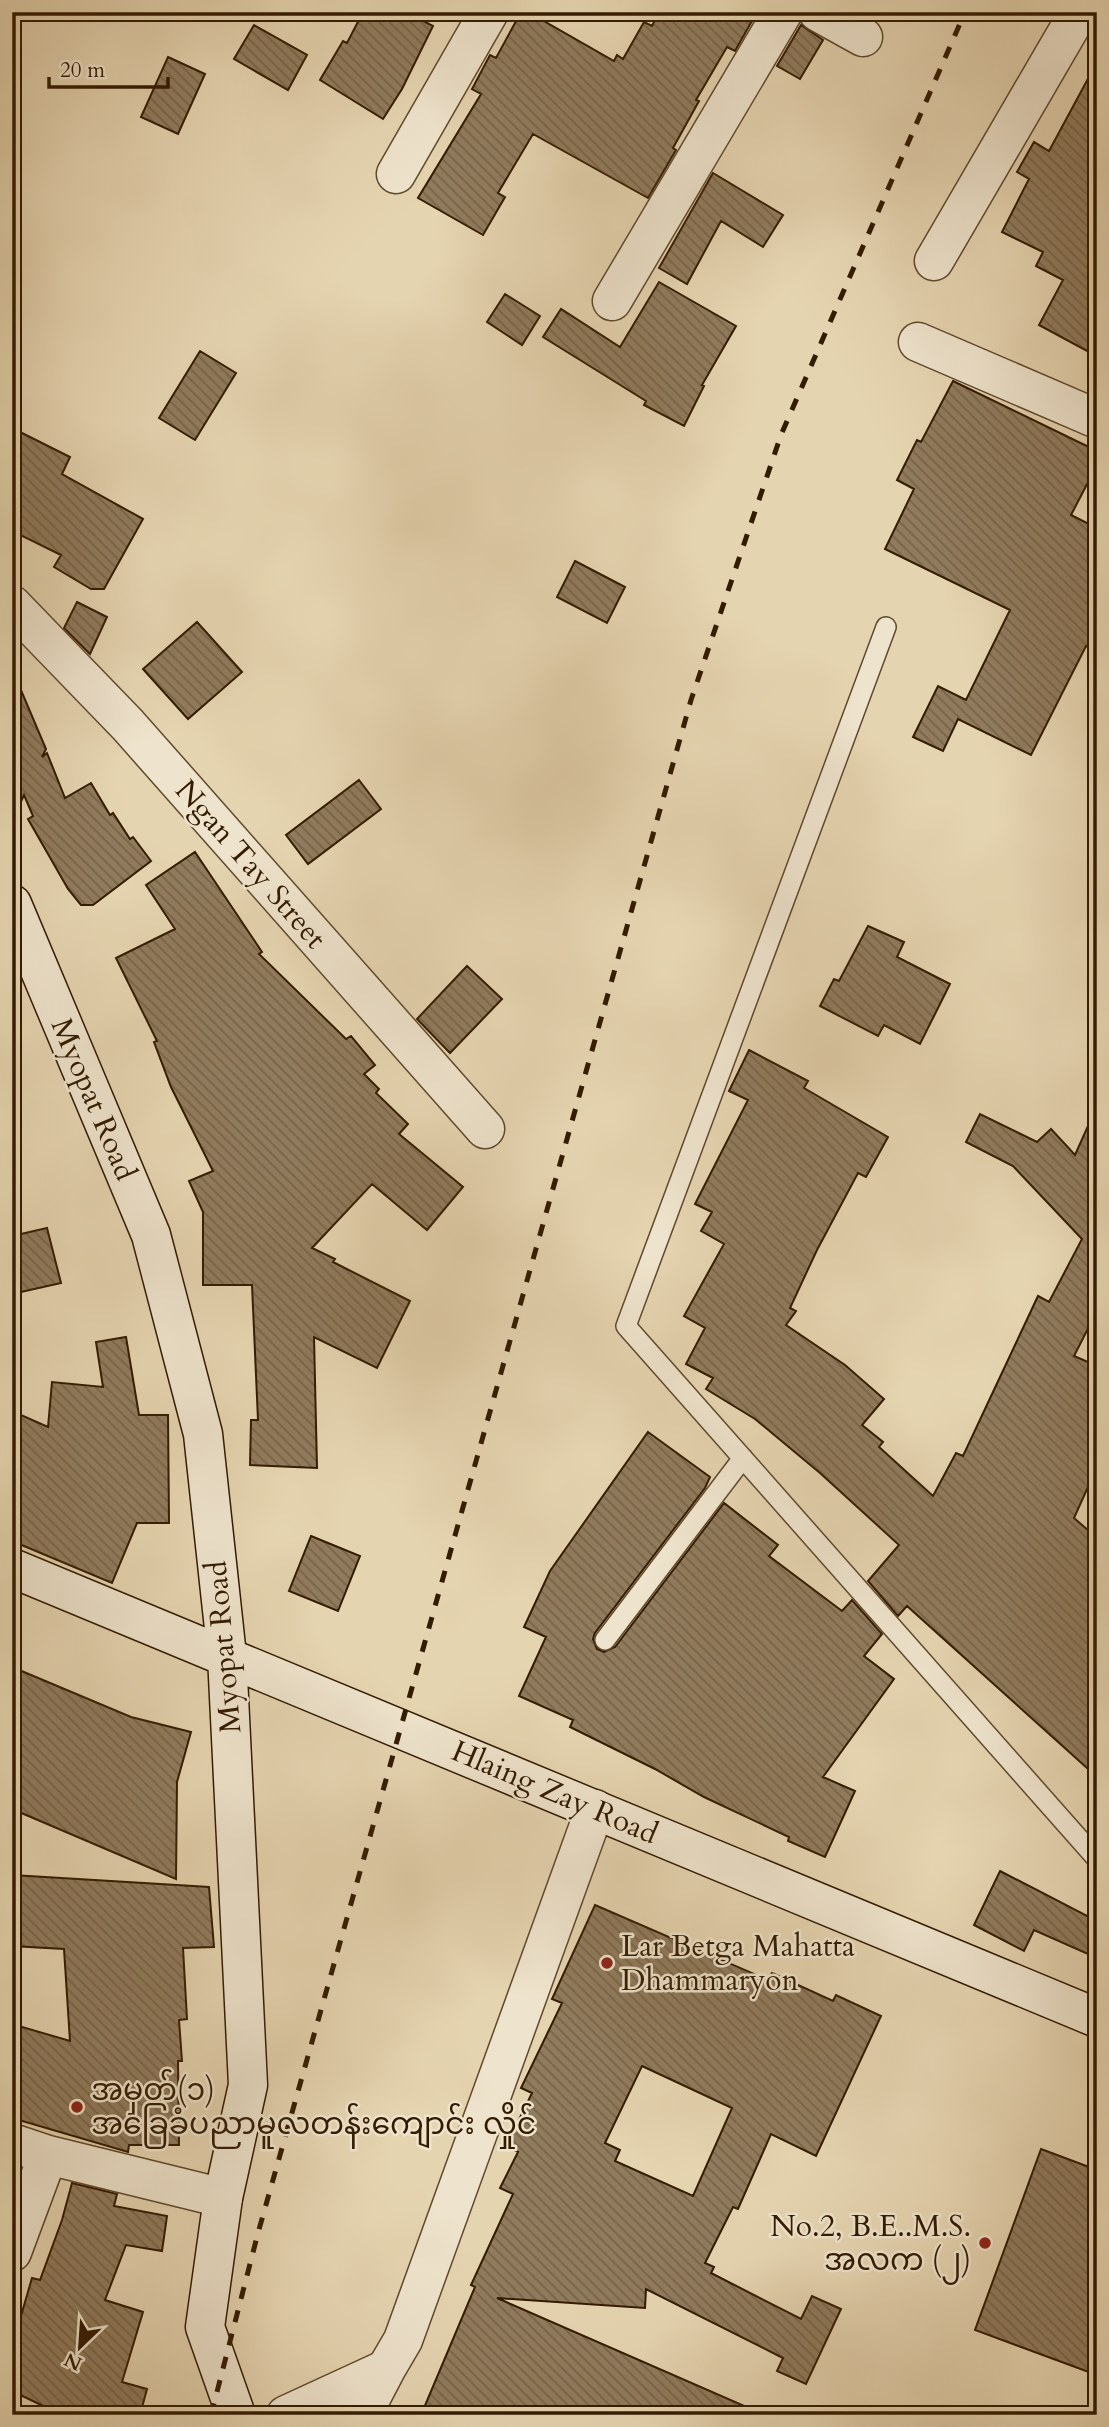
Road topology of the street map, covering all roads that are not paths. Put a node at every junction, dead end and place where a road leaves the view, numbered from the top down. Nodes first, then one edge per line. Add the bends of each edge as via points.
1 (489, 12) edge
2 (783, 12) edge
3 (818, 12) edge
4 (1079, 12) edge
5 (863, 37) dead end
6 (396, 174) dead end
7 (934, 261) dead end
8 (612, 301) dead end
9 (918, 342) dead end
10 (1097, 419) edge
11 (12, 605) edge
12 (886, 627) dead end
13 (12, 904) edge
14 (485, 1129) dead end
15 (743, 1458) junction
16 (12, 1568) edge
17 (605, 1640) dead end
18 (227, 1656) junction
19 (596, 1810) junction
20 (1097, 1859) edge
21 (1097, 2018) edge
22 (12, 2143) edge
23 (48, 2155) junction
24 (223, 2198) junction
25 (12, 2252) edge
26 (386, 2369) junction
27 (236, 2415) edge
28 (286, 2415) edge
29 (362, 2415) edge

1 - 6 street
2 - 8 street
3 - 5 street
4 - 7 street
9 - 10 street
11 - 14 street, Ngan Tay Street via 128,724
12 - 15 lane via 626,1326
13 - 18 street, Myopat Road via 151,1235 202,1434
15 - 17 lane
15 - 20 lane
16 - 18 street, Hlaing Zay Road
18 - 19 street, Hlaing Zay Road
18 - 24 street, Myopat Road via 248,2085
19 - 21 street, Hlaing Zay Road
19 - 26 street via 403,2340
22 - 23 street
23 - 24 street
23 - 25 street
24 - 27 street, Myopat Road via 205,2327
26 - 28 street
26 - 29 street

